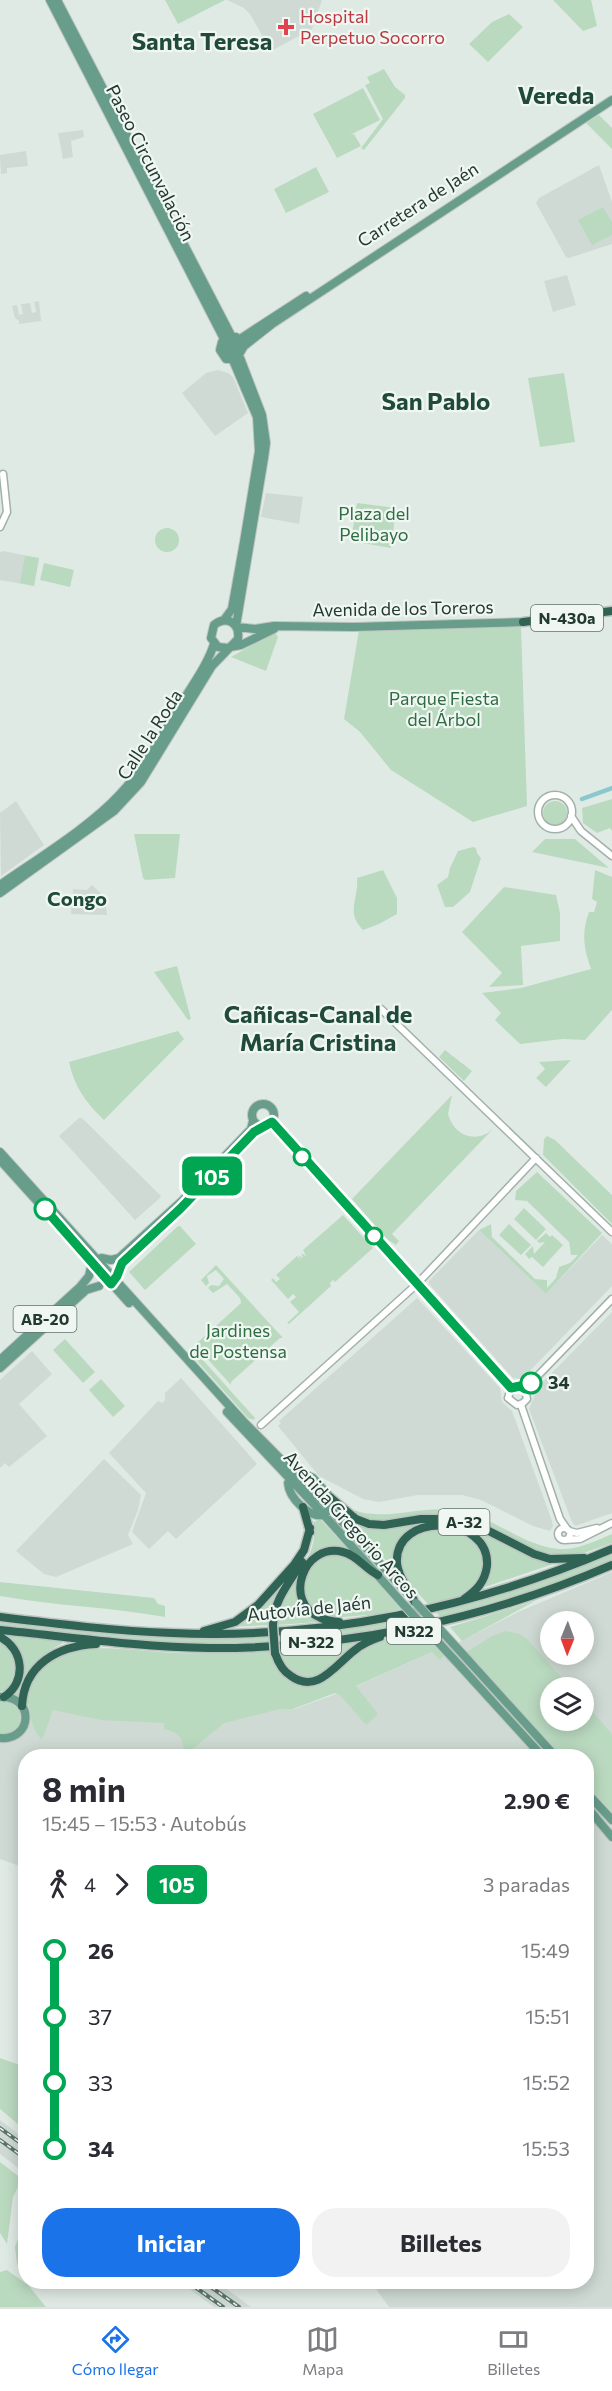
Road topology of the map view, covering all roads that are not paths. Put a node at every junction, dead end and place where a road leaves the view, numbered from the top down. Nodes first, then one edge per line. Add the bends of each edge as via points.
1 (50, 0) edge
2 (57, 0) edge
3 (612, 95) edge
4 (612, 100) edge
5 (298, 301) junction
6 (293, 311) junction
7 (274, 316) junction
8 (258, 334) junction
9 (235, 340) junction
10 (237, 358) junction
11 (3, 474) dead end
12 (256, 490) junction
13 (0, 527) edge
14 (612, 611) edge
15 (224, 620) junction
16 (523, 622) joint
17 (237, 626) junction
18 (284, 626) junction
19 (214, 644) junction
20 (229, 647) junction
21 (571, 816) junction
22 (563, 827) junction
23 (581, 831) junction
24 (612, 856) edge
25 (0, 885) edge
26 (0, 892) edge
27 (381, 1009) dead end
28 (254, 1120) junction
29 (272, 1122) junction
30 (262, 1126) junction
31 (0, 1152) edge
32 (536, 1158) junction
33 (0, 1160) edge
34 (612, 1232) edge
35 (111, 1260) junction
36 (94, 1261) junction
37 (89, 1276) junction
38 (115, 1279) junction
39 (417, 1284) junction
40 (99, 1286) junction
41 (612, 1299) edge
42 (4, 1360) edge
43 (187, 1366) junction
44 (0, 1368) edge
45 (196, 1370) junction
46 (511, 1388) junction
47 (525, 1389) junction
48 (521, 1405) junction
49 (261, 1425) dead end
50 (290, 1477) junction
51 (331, 1498) junction
52 (303, 1507) junction
53 (327, 1512) junction
54 (560, 1519) junction
55 (612, 1523) edge
56 (310, 1528) junction
57 (559, 1530) junction
58 (568, 1530) junction
59 (565, 1540) junction
60 (612, 1549) edge
61 (594, 1557) junction
62 (612, 1565) edge
63 (378, 1575) junction
64 (576, 1581) junction
65 (415, 1602) junction
66 (459, 1603) junction
67 (0, 1617) edge
68 (352, 1623) junction
69 (0, 1630) edge
70 (193, 1634) junction
71 (0, 1636) edge
72 (127, 1643) junction
73 (2, 1697) edge
74 (22, 1706) junction
75 (0, 1738) edge
76 (536, 1749) edge
77 (549, 1749) edge
78 (594, 1801) edge
79 (594, 1816) edge
80 (612, 1820) edge
81 (612, 1837) edge

1 - 9 main road, Paseo Circunvalación
2 - 9 main road, Paseo Circunvalación
3 - 5 main road, Carretera de Jaén
4 - 6 main road, Carretera de Jaén
5 - 6 main road
5 - 7 main road, Carretera de Jaén
6 - 8 main road, Carretera de Jaén
7 - 8 main road
7 - 9 main road, Carretera de Jaén
8 - 9 main road, Carretera de Jaén
9 - 10 main road
9 - 10 main road
9 - 10 main road, Paseo Circunvalación via 220,346 220,353 226,359
10 - 12 main road via 258,424
11 - 13 street via 7,510
12 - 15 main road via 232,609
12 - 17 main road
14 - 16 highway, N-430a
15 - 17 main road
15 - 19 main road via 212,629
16 - 18 main road, Avenida de los Toreros
17 - 18 main road, Avenida de los Toreros
17 - 20 main road via 238,639
18 - 20 main road, Avenida de los Toreros
19 - 20 main road
19 - 25 main road, Calle la Roda via 166,729 119,795 97,816
20 - 26 main road, Calle la Roda via 212,666 141,782 114,811
21 - 22 street
21 - 22 street via 570,806 563,798 553,796 540,804 538,815 542,823 550,828
21 - 23 street
22 - 23 street
23 - 24 street
27 - 32 street
28 - 29 main road via 255,1108 266,1104 273,1109
28 - 30 main road
28 - 35 main road via 251,1129 182,1201 119,1258
29 - 30 main road
29 - 39 street
30 - 38 main road via 122,1263
31 - 36 main road
32 - 34 street
32 - 39 street
33 - 36 main road
35 - 36 main road
35 - 38 main road
36 - 37 main road
36 - 38 main road
37 - 40 main road
37 - 42 main road, AB-20
38 - 40 main road
38 - 43 main road, Avenida Gregorio Arcos
38 - 45 main road, Avenida Gregorio Arcos
39 - 46 street
39 - 49 street
40 - 42 main road, AB-20 via 86,1290
41 - 47 street
42 - 44 main road
43 - 45 main road, Avenida Gregorio Arcos
43 - 50 main road, Avenida Gregorio Arcos
45 - 50 main road, Avenida Gregorio Arcos
46 - 47 street
46 - 48 street via 510,1402
47 - 48 street via 528,1396
48 - 54 street
50 - 51 main road via 305,1473
50 - 52 main road
50 - 53 main road, Avenida Gregorio Arcos
51 - 53 main road
51 - 61 highway, A-32 via 356,1520 369,1524 449,1519 475,1524 550,1559
52 - 53 main road via 313,1515
52 - 56 highway, N322
53 - 63 main road, Avenida Gregorio Arcos
53 - 65 main road, Avenida Gregorio Arcos
54 - 57 street
54 - 58 street
55 - 58 street via 577,1533
55 - 59 street via 580,1539
56 - 64 highway, N322, bridge via 308,1548 278,1600 273,1626 275,1653 281,1667 299,1681 316,1681 369,1640 449,1623
56 - 70 highway via 304,1550 294,1565 258,1605 235,1622
57 - 58 street
57 - 59 street via 559,1538
58 - 59 street
60 - 61 highway, Autovía de Jaén / N-322
61 - 66 highway, Autovía de Jaén / N-322
62 - 64 highway, Autovía de Jaén / N-322
63 - 68 highway via 348,1553 332,1551 312,1559 302,1573 299,1589 308,1609 321,1619
63 - 76 main road, Avenida Gregorio Arcos, bridge
64 - 72 highway, Autovía de Jaén / N-322 via 446,1620 380,1633 276,1646 209,1648
65 - 66 highway, A-32 via 398,1568 398,1553 405,1539 415,1531 441,1525 469,1533 485,1551 487,1568 483,1581
65 - 77 main road, Avenida Gregorio Arcos, bridge
66 - 68 highway, Autovía de Jaén / N-322
67 - 70 highway, Autovía de Jaén / N-322
68 - 70 highway, Autovía de Jaén / N-322 via 295,1630
69 - 72 highway, Autovía de Jaén / N-322
71 - 73 highway via 14,1648 20,1667 15,1687
72 - 74 highway via 79,1645 56,1653 30,1676
73 - 74 main road via 14,1699
74 - 75 main road via 26,1719 22,1730 14,1737
78 - 80 main road
79 - 81 main road

